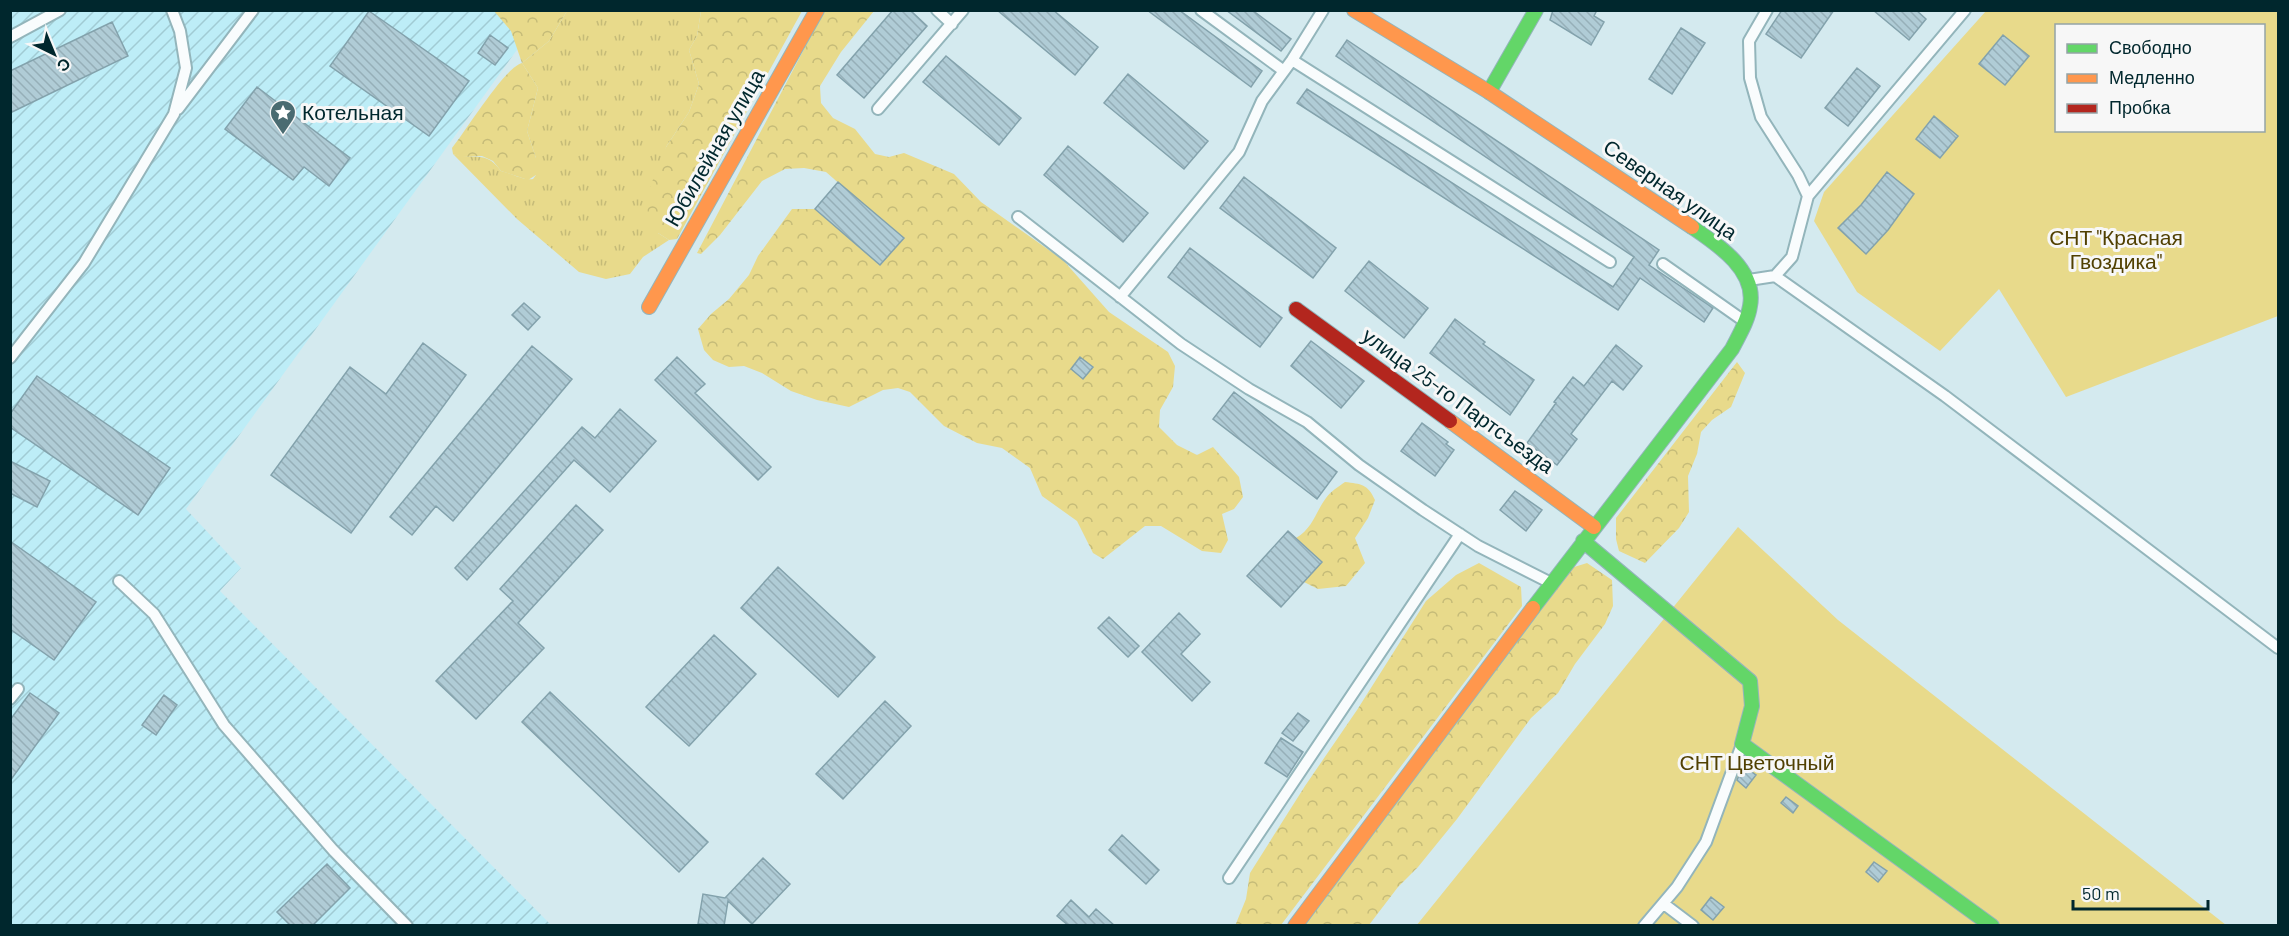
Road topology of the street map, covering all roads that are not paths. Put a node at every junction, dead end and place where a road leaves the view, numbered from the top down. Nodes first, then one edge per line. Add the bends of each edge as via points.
1 (60, 10) edge
2 (172, 10) edge
3 (253, 10) edge
4 (817, 10) edge
5 (937, 10) edge
6 (963, 10) edge
7 (1201, 10) edge
8 (1323, 10) edge
9 (1354, 10) edge
10 (1536, 10) edge
11 (1767, 10) edge
12 (1965, 10) edge
13 (952, 24) junction
14 (10, 37) edge
15 (1292, 60) junction
16 (1284, 71) junction
17 (1489, 92) junction
18 (878, 109) dead end
19 (174, 114) junction
20 (1808, 196) junction
21 (1018, 217) dead end
22 (1610, 262) dead end
23 (1664, 264) dead end
24 (1775, 276) junction
25 (1749, 280) junction
26 (1120, 297) junction
27 (648, 307) dead end
28 (1296, 309) dead end
29 (1746, 323) junction
30 (12, 354) edge
31 (1594, 528) junction
32 (1461, 534) junction
33 (1583, 541) junction
34 (119, 581) dead end
35 (1552, 583) junction
36 (2278, 648) edge
37 (18, 689) dead end
38 (10, 699) edge
39 (1742, 744) junction
40 (1229, 878) dead end
41 (1664, 904) junction
42 (407, 926) edge
43 (1295, 926) edge
44 (1644, 926) edge
45 (1693, 926) edge
46 (1992, 926) edge

1 - 14 lane
2 - 19 lane via 186,68
3 - 19 lane
4 - 27 street, Юбилейная улица
5 - 13 lane
6 - 13 lane
7 - 16 lane
8 - 15 lane
9 - 17 street, Северная улица
10 - 17 street
11 - 20 lane via 1749,41 1750,78 1761,117
12 - 20 lane
13 - 18 lane
15 - 16 lane
15 - 22 lane
16 - 26 lane via 1262,101 1239,152
17 - 25 street, Северная улица via 1715,243
19 - 30 lane via 84,263
20 - 24 lane via 1792,257
21 - 26 lane
23 - 29 lane
24 - 25 lane
24 - 36 lane via 1946,396
25 - 29 street via 1752,302
26 - 32 lane via 1181,344 1307,422 1359,465
28 - 31 street, улица 25-го Партсъезда
29 - 31 street via 1732,349
31 - 33 street
32 - 35 lane
32 - 40 lane
33 - 35 street
33 - 39 street via 1750,681 1752,706
34 - 42 lane via 154,614 224,725 333,850
35 - 43 street
37 - 38 lane
39 - 41 lane via 1706,842
39 - 46 street
41 - 44 lane
41 - 45 lane

